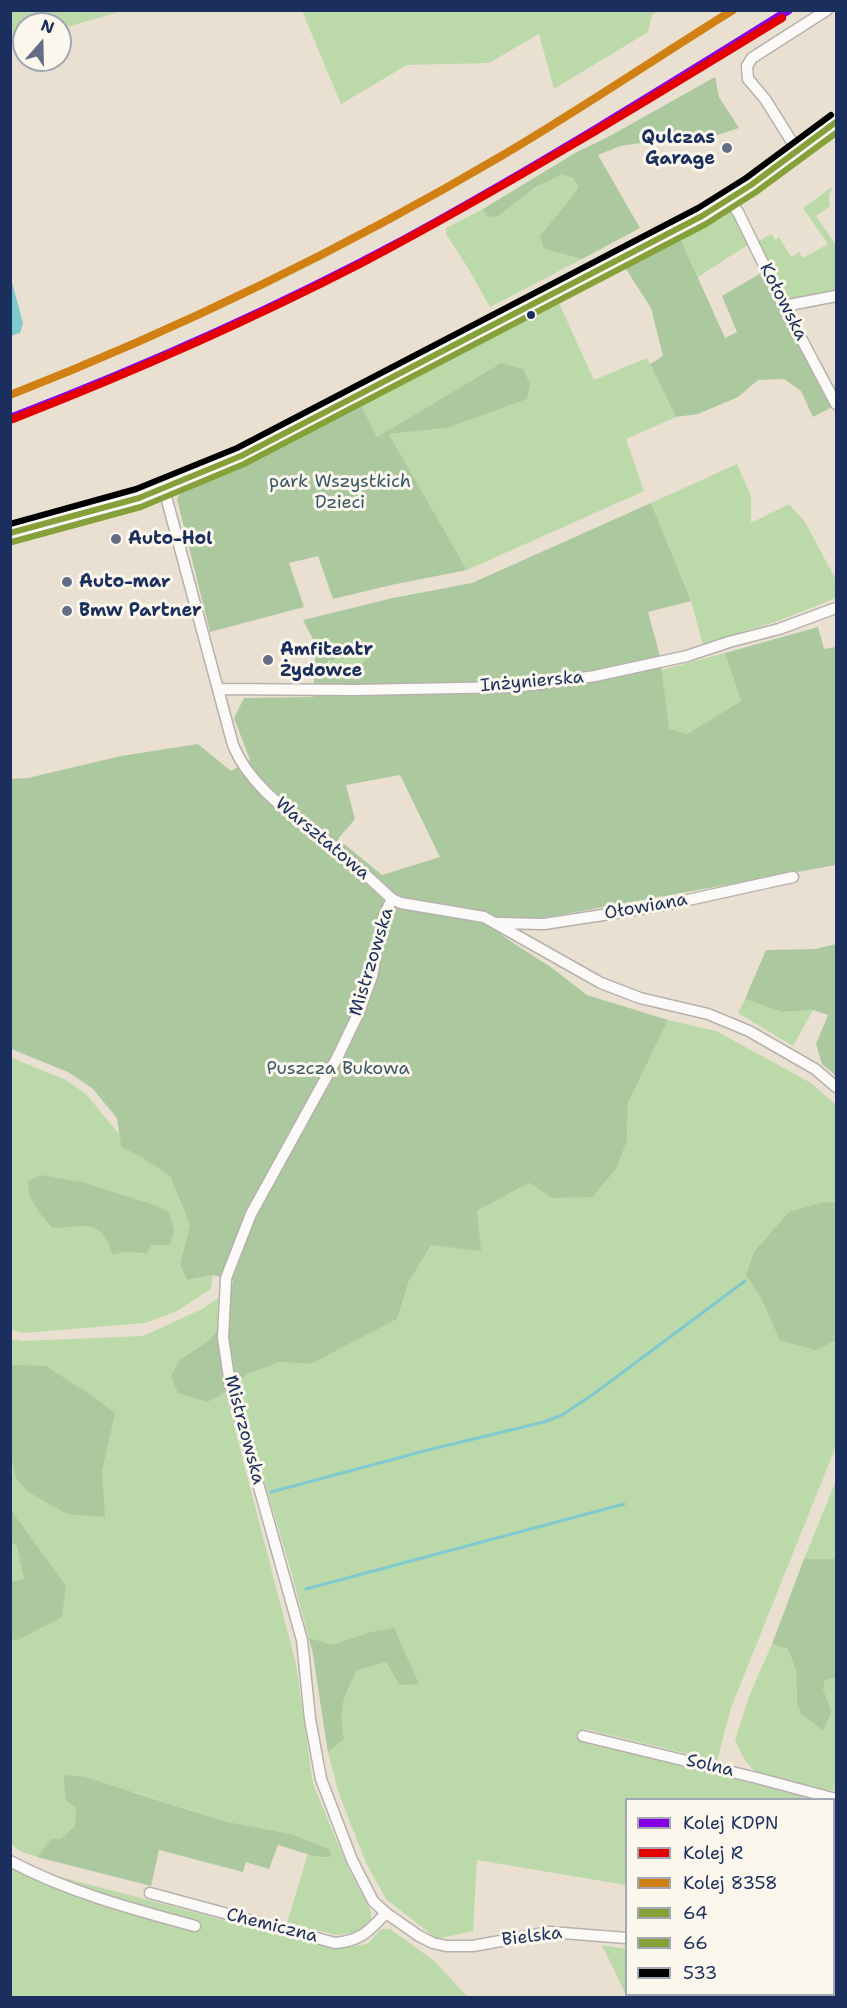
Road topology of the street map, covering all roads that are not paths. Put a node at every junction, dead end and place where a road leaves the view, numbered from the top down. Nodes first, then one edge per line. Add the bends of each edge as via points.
1 (826, 10) edge
2 (837, 122) edge
3 (797, 150) junction
4 (729, 200) junction
5 (837, 296) edge
6 (784, 306) junction
7 (837, 404) edge
8 (165, 489) junction
9 (10, 533) edge
10 (837, 608) edge
11 (218, 689) junction
12 (793, 877) dead end
13 (392, 899) junction
14 (497, 923) junction
15 (837, 1087) edge
16 (583, 1736) dead end
17 (833, 1798) edge
18 (10, 1861) edge
19 (150, 1893) dead end
20 (386, 1913) junction
21 (195, 1926) dead end
22 (625, 1938) edge
23 (439, 1945) joint

1 - 3 street via 752,58 747,66 748,79
2 - 3 main road
3 - 4 main road
4 - 6 street, Kołowska
4 - 8 main road via 265,443
5 - 6 street
6 - 7 street, Kołowska
8 - 9 main road
8 - 11 street, Warsztatowa
10 - 11 street, Inżynierska via 779,630 687,656 539,684 355,690
11 - 13 street, Warsztatowa via 233,745 247,773
12 - 14 street, Ołowiana via 603,915 544,924
13 - 14 street, Warsztatowa via 472,914
13 - 20 street, Mistrzowska via 383,918 372,976 354,1022 244,1230 226,1278 223,1314 225,1358 234,1401 302,1640 321,1779 356,1870 370,1896
14 - 15 street, Warsztatowa via 601,983 749,1030
16 - 17 street, Solna
18 - 21 street via 78,1891
19 - 20 street, Chemiczna via 335,1943 360,1937
20 - 23 street, Mistrzowska
22 - 23 street, Bielska via 558,1932 463,1947

